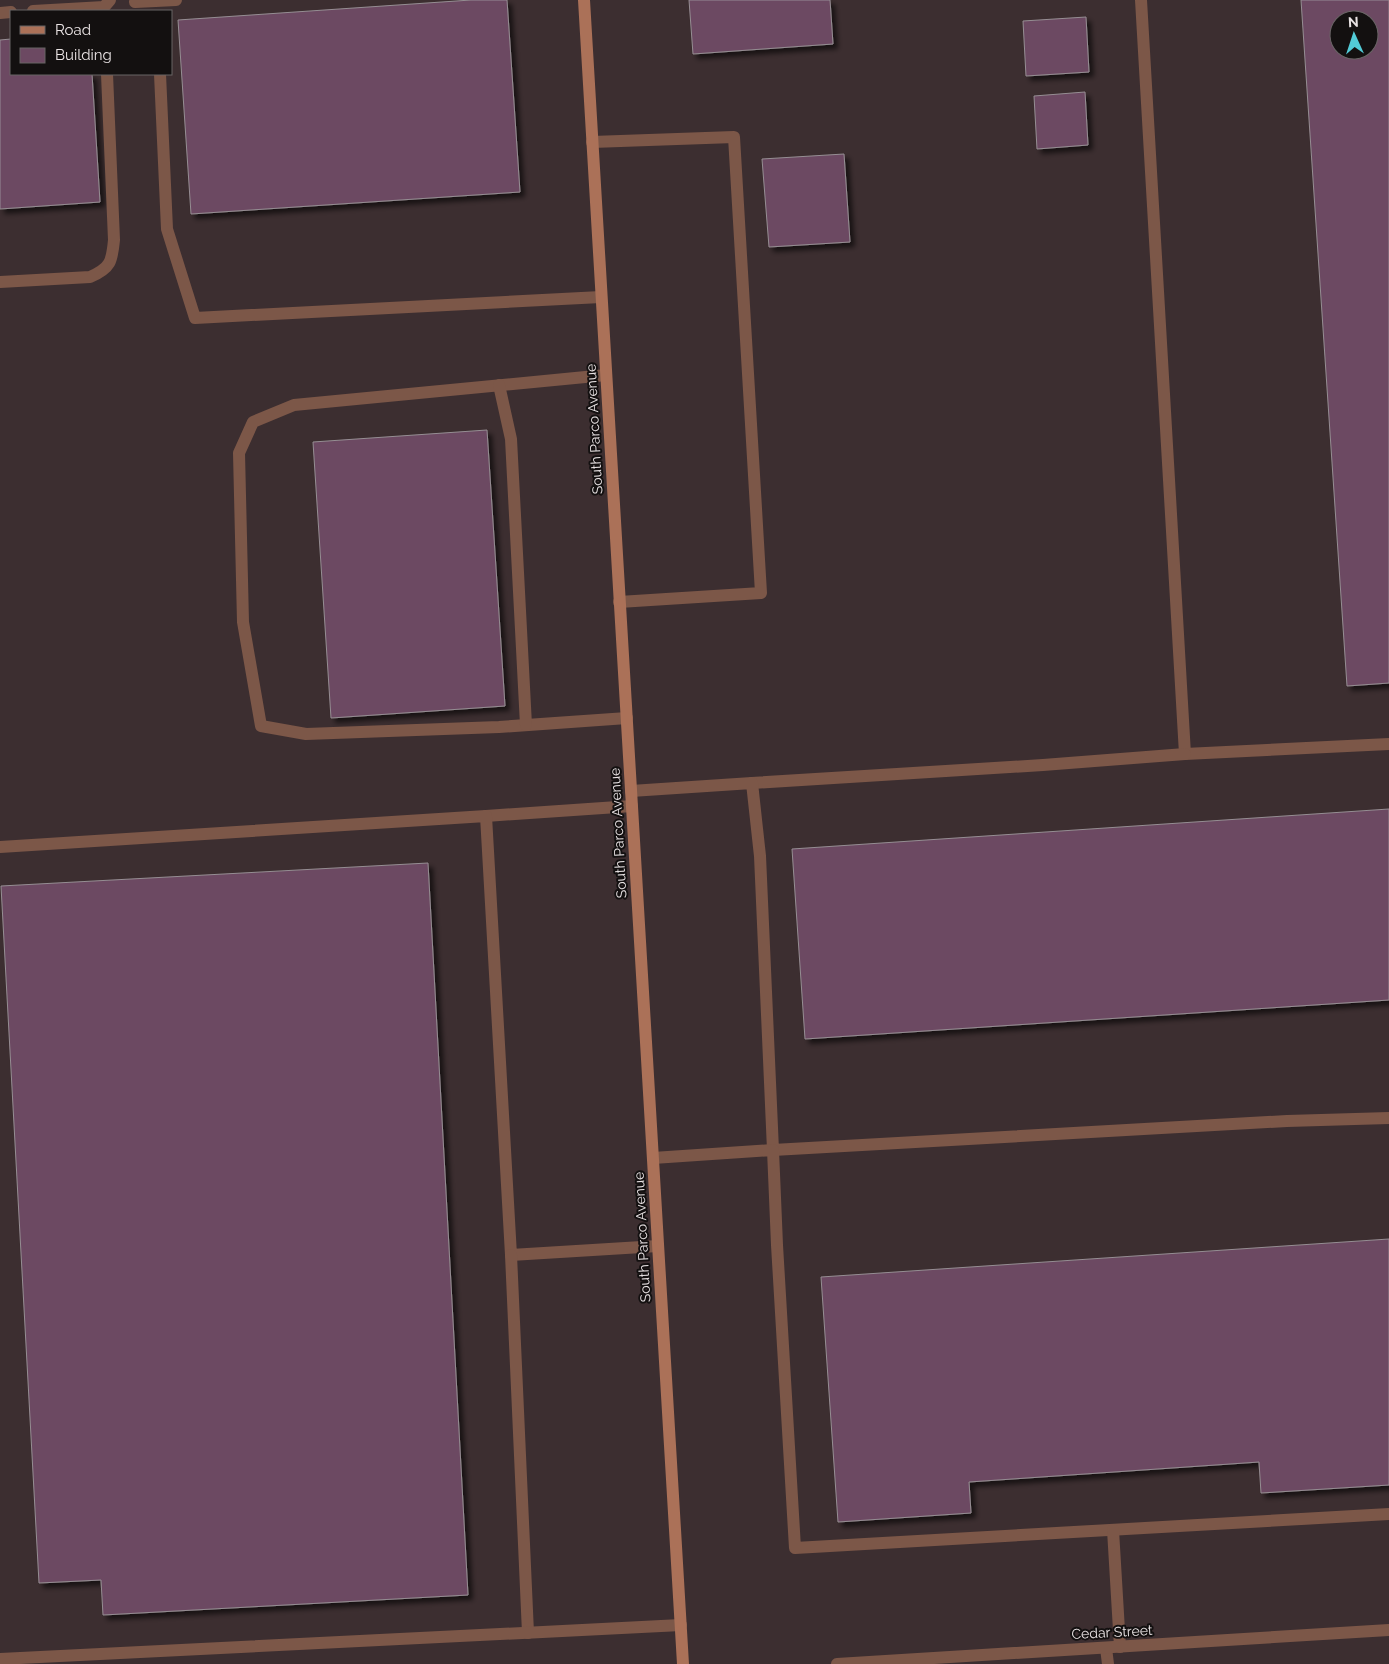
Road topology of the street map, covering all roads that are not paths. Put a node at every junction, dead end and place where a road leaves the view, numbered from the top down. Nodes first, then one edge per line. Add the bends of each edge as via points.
1 (176, 0) edge
2 (584, 0) edge
3 (1141, 0) edge
4 (136, 5) edge
5 (106, 6) edge
6 (48, 10) edge
7 (107, 75) edge
8 (160, 75) edge
9 (592, 142) junction
10 (0, 282) edge
11 (601, 297) junction
12 (606, 376) junction
13 (499, 385) junction
14 (619, 602) junction
15 (627, 718) junction
16 (526, 725) junction
17 (1389, 744) edge
18 (1185, 754) junction
19 (752, 782) junction
20 (631, 791) junction
21 (632, 806) junction
22 (486, 816) junction
23 (0, 847) edge
24 (1389, 1118) edge
25 (773, 1150) junction
26 (653, 1158) junction
27 (658, 1246) junction
28 (511, 1255) junction
29 (1389, 1514) edge
30 (1113, 1530) junction
31 (681, 1625) junction
32 (1389, 1630) edge
33 (528, 1633) junction
34 (1120, 1647) junction
35 (1106, 1648) junction
36 (0, 1660) edge
37 (683, 1664) edge
38 (837, 1664) edge
39 (1108, 1664) edge

1 - 4 street
2 - 9 street, South Parco Avenue
3 - 18 street
5 - 6 street
7 - 10 street via 114,240 112,260 103,271 90,277
8 - 11 street via 167,229 195,318
9 - 11 street, South Parco Avenue
9 - 14 street via 734,137 745,305 761,593
11 - 12 street, South Parco Avenue
12 - 13 street
12 - 14 street, South Parco Avenue
13 - 16 street via 511,439
13 - 16 street via 294,405 253,422 239,453 243,622 261,726 306,734
14 - 15 street, South Parco Avenue
15 - 16 street
15 - 20 street, South Parco Avenue
17 - 18 street
18 - 19 street
19 - 20 street
19 - 25 street via 760,856
20 - 21 street, South Parco Avenue
21 - 22 street
21 - 26 street, South Parco Avenue
22 - 23 street
22 - 28 street
24 - 25 street
25 - 26 street
25 - 30 street via 795,1548
26 - 27 street, South Parco Avenue
27 - 28 street
27 - 31 street, South Parco Avenue
28 - 33 street
29 - 30 street
30 - 34 street
31 - 33 street
31 - 37 street, South Parco Avenue
32 - 34 street, Cedar Street
33 - 36 street
34 - 35 street, Cedar Street
35 - 38 street, Cedar Street
35 - 39 street

